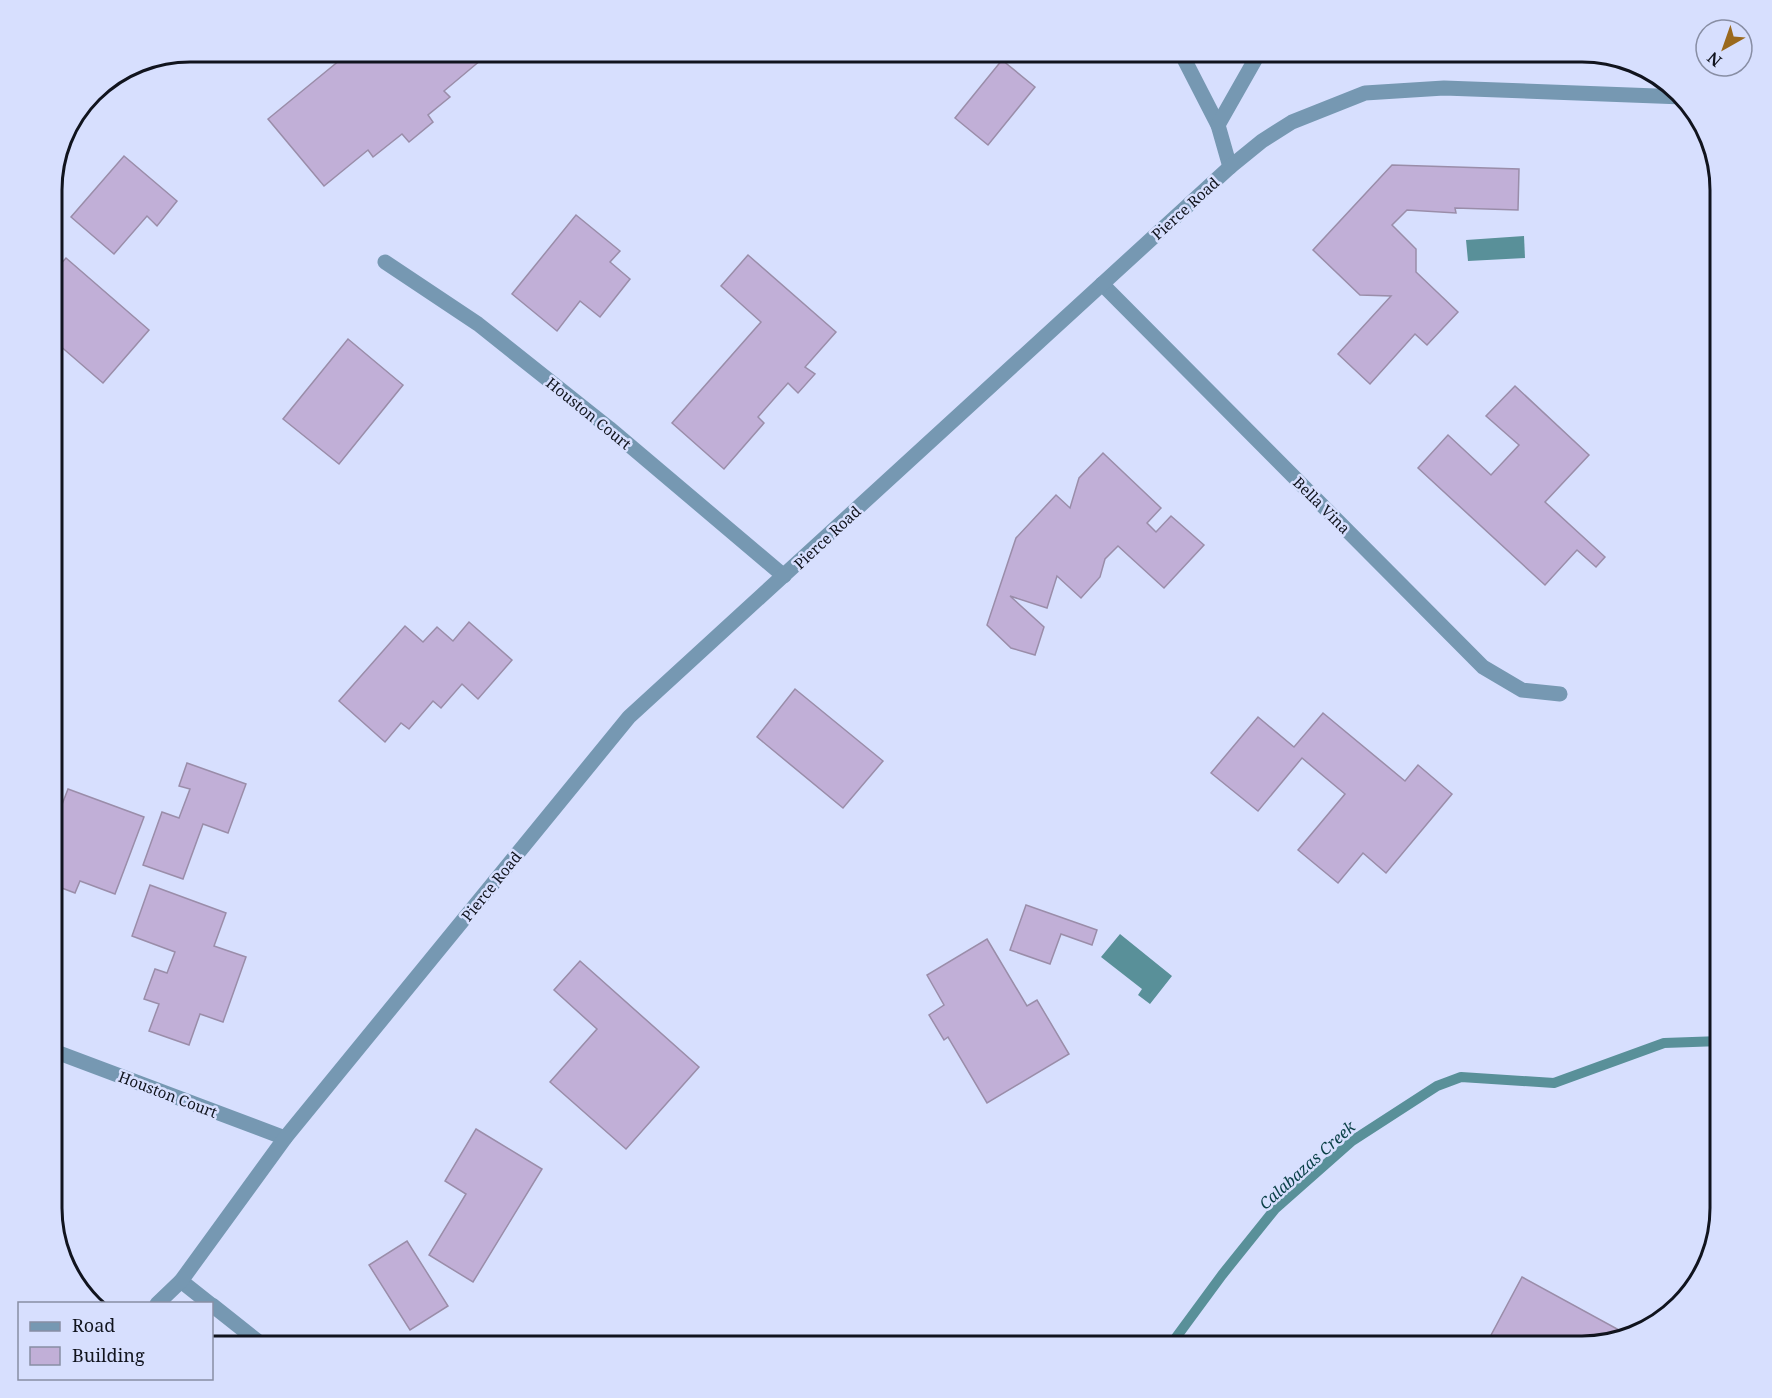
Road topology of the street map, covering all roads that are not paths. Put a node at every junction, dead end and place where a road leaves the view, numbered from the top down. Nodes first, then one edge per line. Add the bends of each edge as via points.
1 (1186, 62) edge
2 (1254, 62) edge
3 (1671, 97) edge
4 (1218, 125) junction
5 (1230, 167) junction
6 (385, 262) dead end
7 (1102, 284) junction
8 (784, 576) junction
9 (1560, 694) dead end
10 (62, 1054) edge
11 (285, 1138) junction
12 (181, 1281) junction
13 (159, 1302) edge
14 (208, 1302) edge
15 (213, 1306) edge
16 (251, 1336) edge

1 - 4 street
2 - 4 street
3 - 5 street, Pierce Road via 1444,88 1365,93 1292,122
4 - 5 street
5 - 7 street, Pierce Road
6 - 8 street, Houston Court via 478,324
7 - 8 street, Pierce Road
7 - 9 street, Bella Vina via 1483,667 1522,690
8 - 11 street, Pierce Road via 629,717
10 - 11 street, Houston Court
11 - 12 street, Pierce Road
12 - 13 street, Pierce Road
12 - 14 street
15 - 16 street

